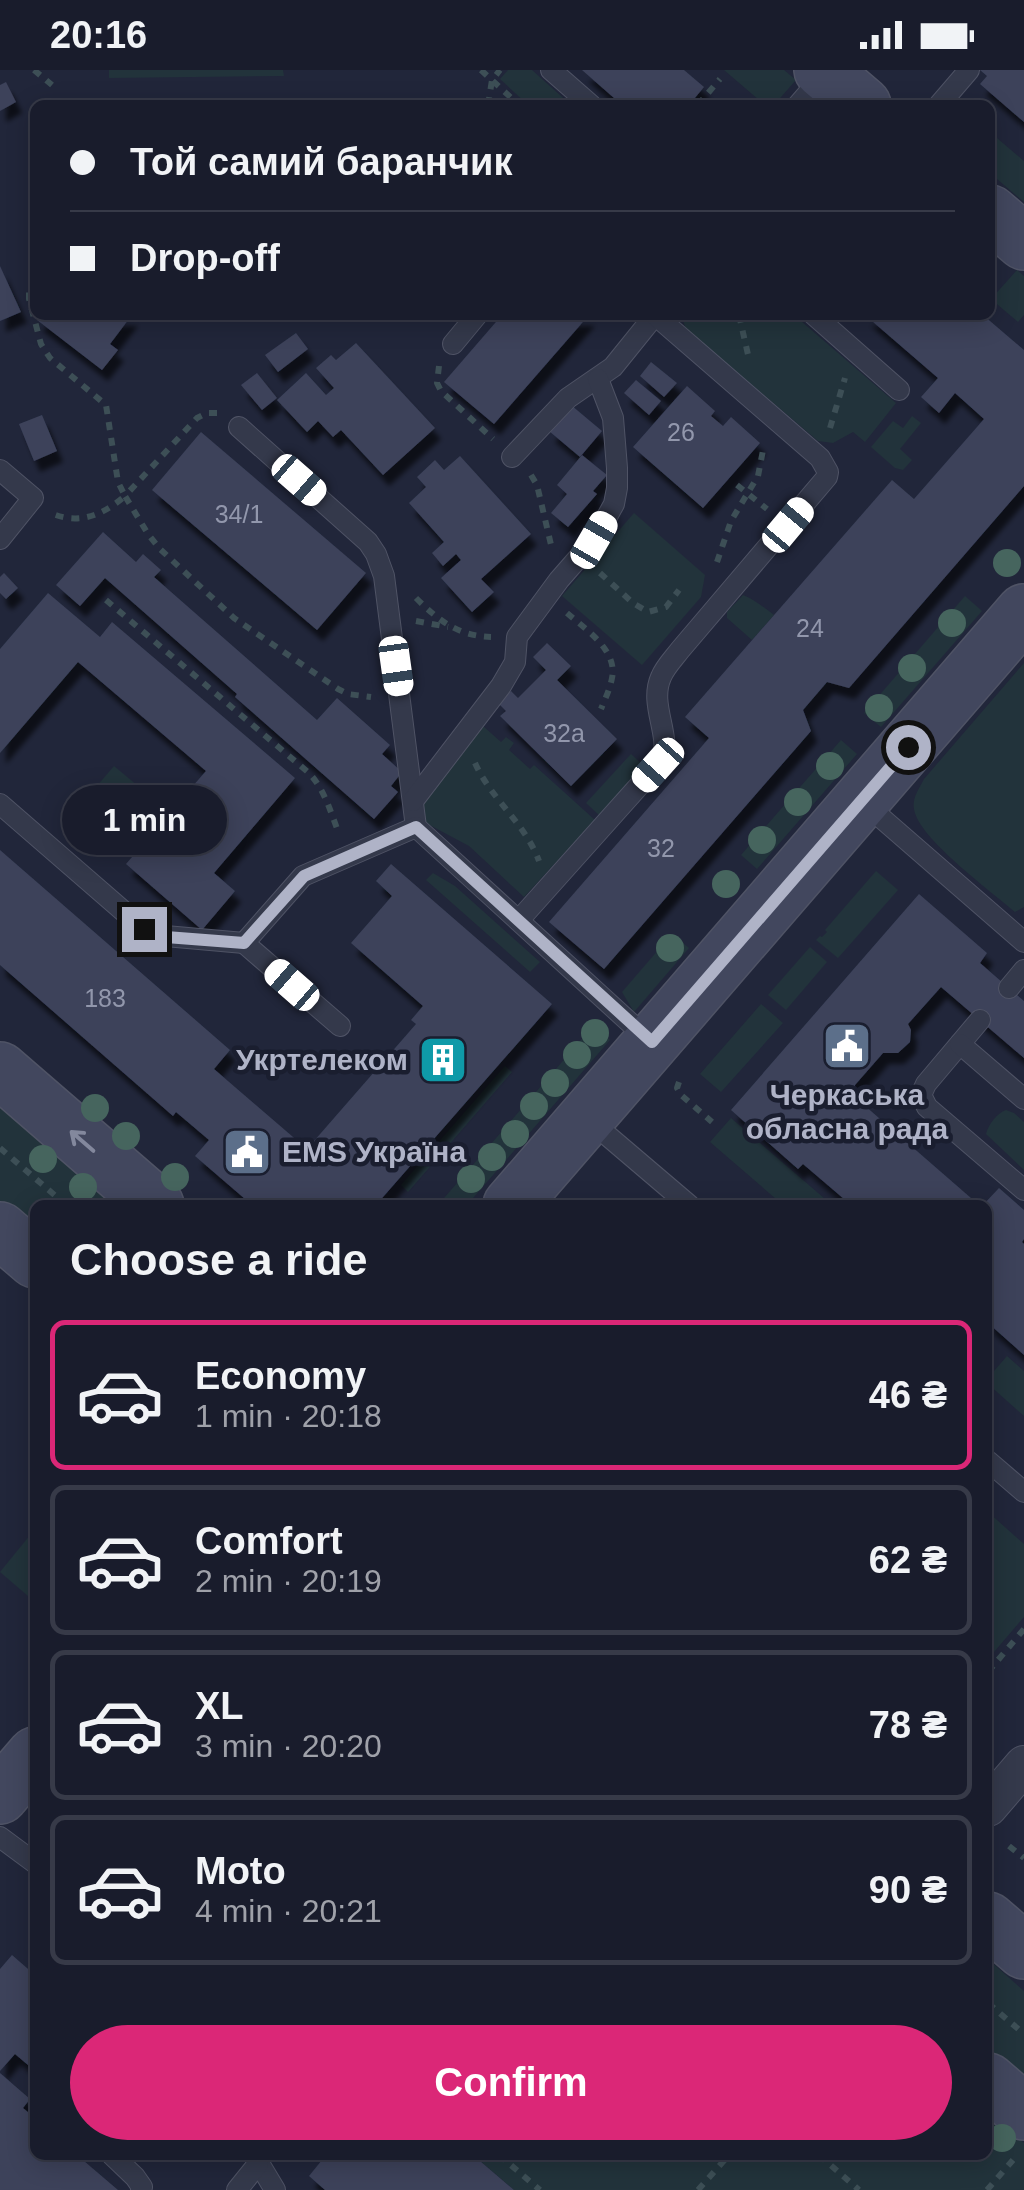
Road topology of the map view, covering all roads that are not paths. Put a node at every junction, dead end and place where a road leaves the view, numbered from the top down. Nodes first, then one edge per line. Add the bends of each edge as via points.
1 (551, 70) edge
2 (969, 70) edge
3 (585, 100) edge
4 (943, 100) edge
5 (995, 217) edge
6 (1024, 242) edge
7 (474, 320) edge
8 (651, 320) edge
9 (661, 320) edge
10 (820, 320) edge
11 (453, 344) road end
12 (598, 379) junction
13 (899, 390) dead end
14 (239, 427) road end
15 (512, 457) road end
16 (0, 470) edge
17 (0, 539) edge
18 (1024, 612) edge
19 (413, 800) junction
20 (861, 800) junction
21 (0, 804) edge
22 (416, 827) junction
23 (519, 920) junction
24 (1024, 942) edge
25 (244, 943) junction
26 (1024, 970) edge
27 (1009, 988) dead end
28 (980, 1020) dead end
29 (340, 1026) dead end
30 (960, 1044) junction
31 (666, 1061) junction
32 (0, 1070) edge
33 (1024, 1100) edge
34 (587, 1118) junction
35 (1024, 1190) edge
36 (150, 1200) edge
37 (515, 1200) edge
38 (683, 1200) edge
39 (0, 1230) edge
40 (30, 1256) edge
41 (992, 1464) edge
42 (1024, 1492) edge
43 (30, 1761) edge
44 (1024, 1765) edge
45 (0, 1796) edge
46 (992, 1802) edge
47 (0, 1837) edge
48 (30, 1859) edge
49 (992, 1923) edge
50 (1024, 1951) edge
51 (992, 2088) edge
52 (1019, 2136) edge
53 (117, 2160) edge
54 (255, 2160) edge
55 (257, 2160) edge
56 (140, 2190) edge
57 (237, 2190) edge
58 (275, 2190) edge

1 - 3 lane
2 - 4 lane
5 - 6 main road
7 - 11 lane
8 - 12 lane
9 - 23 lane via 828,472 668,665 659,683 663,759
10 - 13 lane
12 - 15 lane via 568,398
12 - 19 lane via 613,418 614,504 594,540 517,637 513,668 494,697
14 - 19 lane via 368,542 380,564
16 - 17 lane via 33,498
18 - 20 main road
19 - 22 lane
20 - 24 lane
20 - 31 main road
21 - 25 lane via 154,935
22 - 23 lane
22 - 25 lane via 304,876
23 - 31 lane
25 - 29 lane
26 - 27 lane
28 - 30 lane
30 - 33 lane
30 - 35 lane via 926,1084 923,1102
31 - 34 main road
36 -> 32 main road
34 - 37 main road
34 - 38 lane
39 - 40 main road
41 - 42 lane
43 - 45 main road
44 - 46 street
47 - 48 lane
49 - 50 main road
51 - 52 main road
53 - 56 lane
54 - 57 lane
55 - 58 lane

